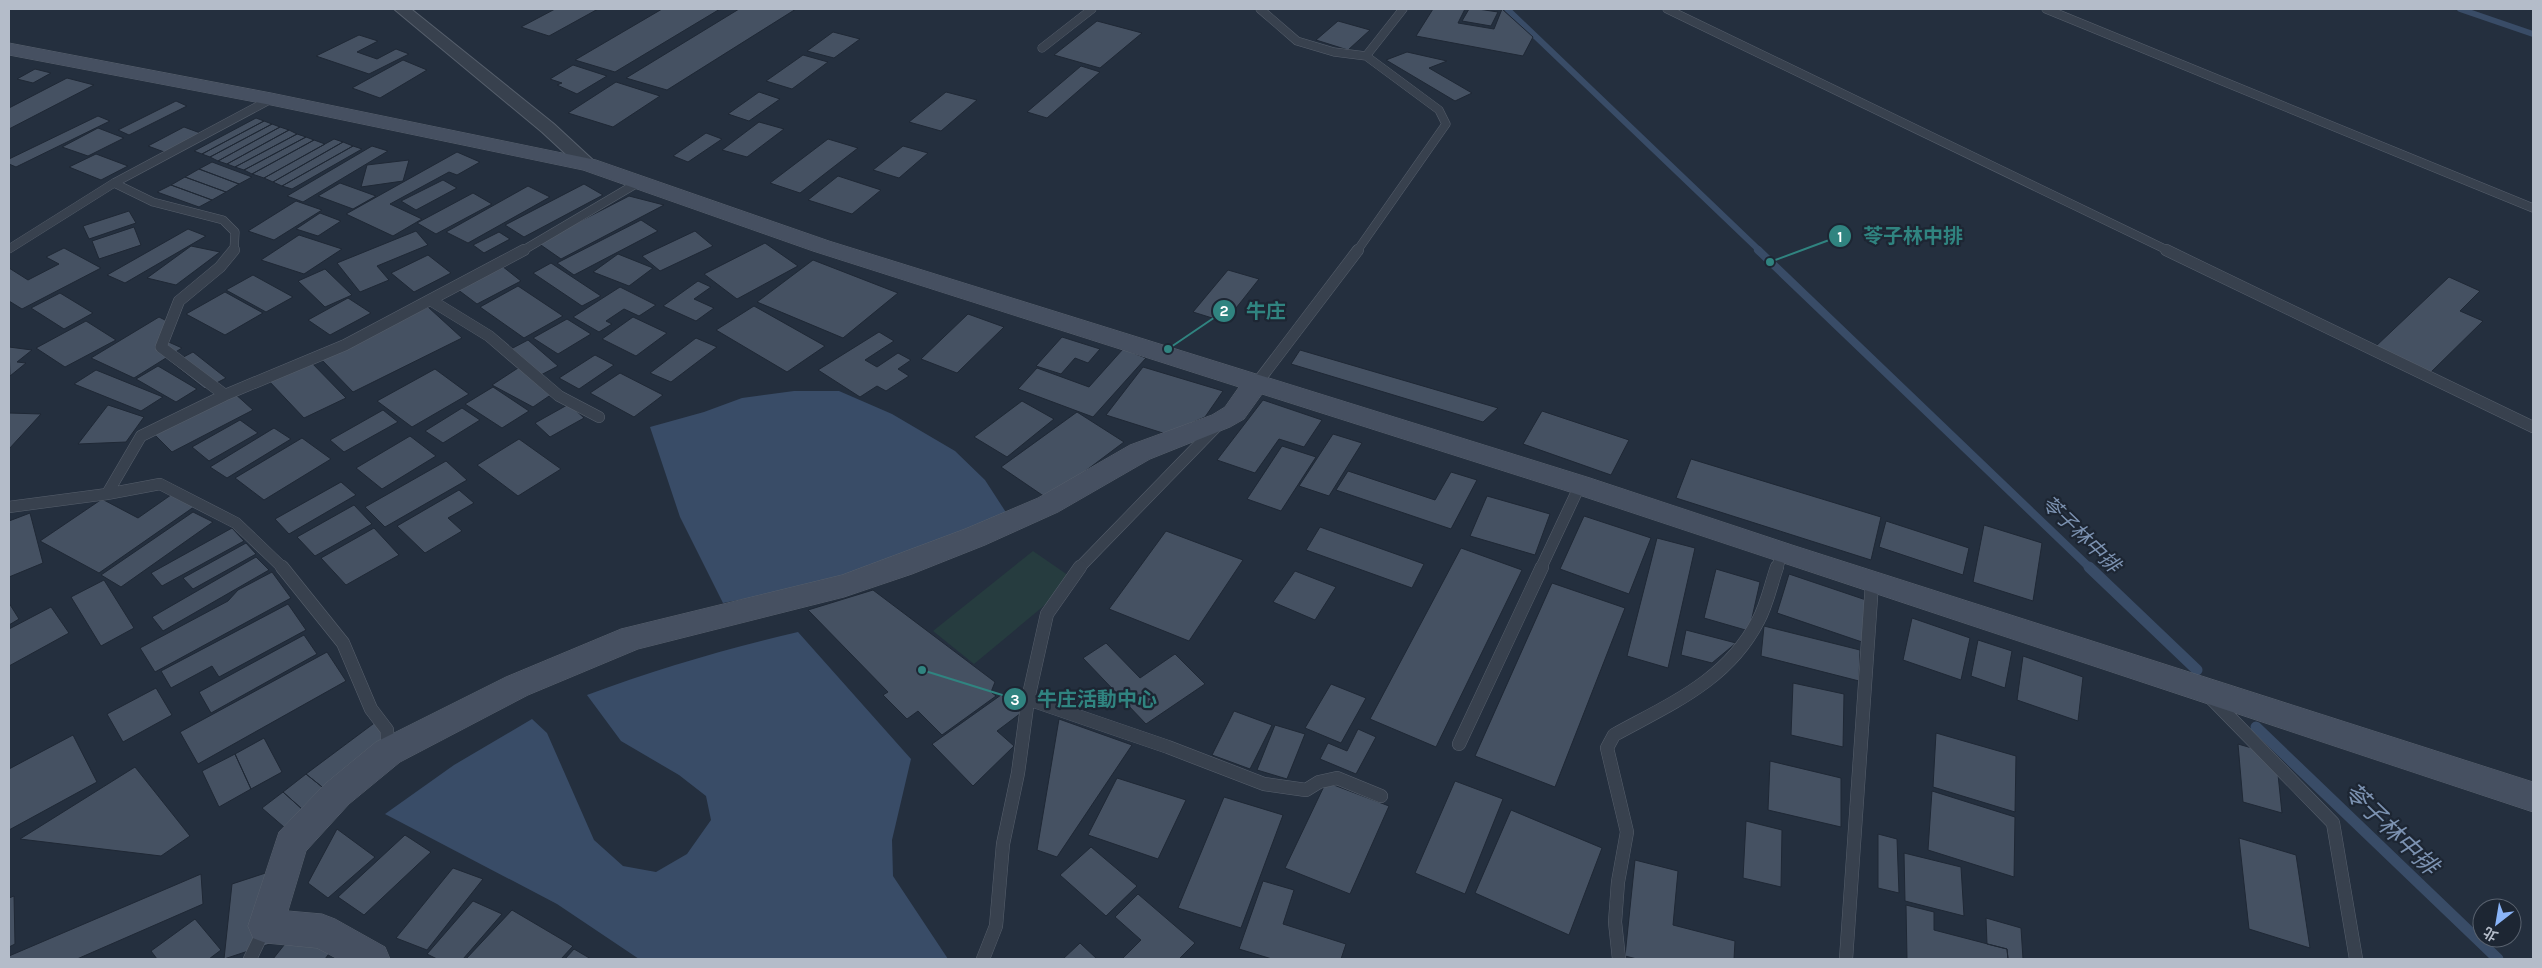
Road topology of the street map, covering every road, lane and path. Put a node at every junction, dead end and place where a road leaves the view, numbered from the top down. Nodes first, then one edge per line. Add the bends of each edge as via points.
1 (402, 9) edge
2 (1092, 9) edge
3 (1260, 9) edge
4 (1403, 9) edge
5 (1667, 9) edge
6 (2046, 9) edge
7 (1042, 48) dead end
8 (9, 49) edge
9 (1366, 56) junction
10 (271, 100) junction
11 (588, 164) junction
12 (639, 182) junction
13 (114, 183) junction
14 (2533, 208) edge
15 (9, 249) edge
16 (432, 301) junction
17 (1257, 383) junction
18 (225, 396) junction
19 (599, 417) dead end
20 (1221, 421) junction
21 (2533, 427) edge
22 (1580, 485) junction
23 (107, 494) junction
24 (9, 507) edge
25 (1782, 554) junction
26 (1872, 583) junction
27 (2204, 690) junction
28 (1028, 699) junction
29 (1458, 744) dead end
30 (388, 752) junction
31 (1381, 796) dead end
32 (2533, 797) edge
33 (266, 926) junction
34 (250, 959) edge
35 (372, 959) edge
36 (983, 959) edge
37 (1619, 959) edge
38 (1846, 959) edge
39 (2356, 959) edge

1 - 11 street
2 - 7 lane
3 - 9 lane via 1297,41 1334,52
4 - 9 lane
5 - 21 lane
6 - 14 lane
8 - 10 street
9 - 17 lane via 1438,110 1446,124 1352,258
10 - 11 street
10 - 13 lane
11 - 12 street
12 - 16 lane
12 - 17 street via 821,246
13 - 15 lane
13 - 18 lane via 153,202 223,220 235,232 234,252 179,301 162,347
16 - 18 lane via 345,346
16 - 19 lane via 489,336 559,396
17 - 20 street via 1235,413
17 - 22 street
18 - 23 lane via 141,436
20 - 28 lane via 1077,570 1047,614
20 - 30 street via 1140,452 1048,505 975,537 844,586 632,638 517,686
22 - 25 street
22 - 29 lane
23 - 24 lane
23 - 30 lane via 160,484 236,523 291,575 343,644 371,709 387,730
25 - 26 street
25 - 37 lane via 1759,620 1736,656 1705,684 1614,735 1606,748 1627,832 1615,922
26 - 27 street
26 - 38 lane
27 - 32 street
27 - 39 lane via 2333,823
28 - 31 lane via 1264,784 1306,790 1337,778
28 - 36 lane via 1018,774 1003,844 996,926
30 - 33 street via 337,794 291,843
33 - 34 lane
33 - 35 street via 322,931

